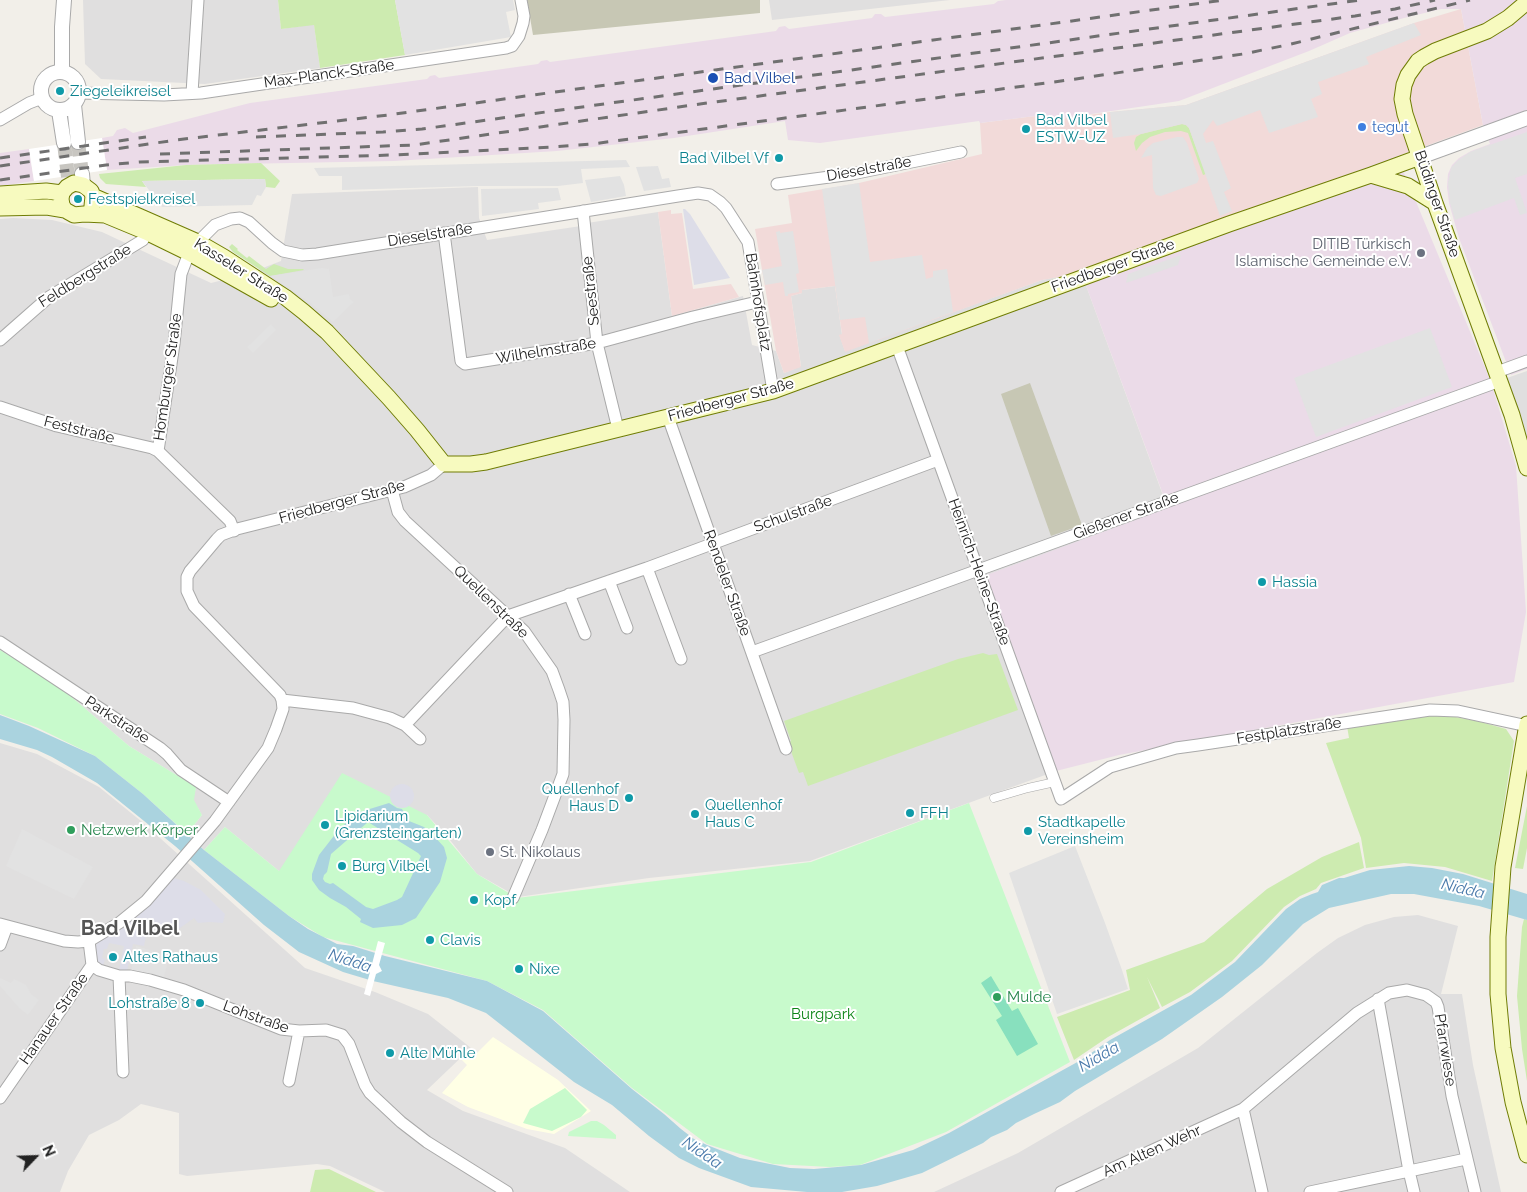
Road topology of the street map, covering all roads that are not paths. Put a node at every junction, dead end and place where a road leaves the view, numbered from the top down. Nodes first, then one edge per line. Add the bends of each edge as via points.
1 (64, 0) edge
2 (198, 0) edge
3 (521, 0) edge
4 (1527, 2) edge
5 (62, 72) junction
6 (192, 94) junction
7 (42, 98) junction
8 (76, 99) junction
9 (59, 111) junction
10 (1527, 118) edge
11 (0, 120) edge
12 (961, 152) dead end
13 (1420, 157) junction
14 (1371, 175) junction
15 (777, 184) dead end
16 (76, 185) junction
17 (0, 194) edge
18 (681, 195) joint
19 (1435, 203) junction
20 (0, 208) edge
21 (65, 210) junction
22 (582, 211) junction
23 (84, 214) junction
24 (146, 232) junction
25 (444, 233) junction
26 (194, 248) junction
27 (758, 302) junction
28 (2, 333) edge
29 (597, 343) junction
30 (897, 346) junction
31 (1527, 361) edge
32 (1499, 376) junction
33 (772, 391) junction
34 (0, 407) edge
35 (668, 417) junction
36 (618, 429) junction
37 (158, 451) junction
38 (938, 460) junction
39 (444, 464) junction
40 (1527, 468) edge
41 (392, 490) junction
42 (234, 531) junction
43 (714, 543) junction
44 (647, 568) junction
45 (978, 570) junction
46 (609, 581) junction
47 (569, 594) junction
48 (508, 616) junction
49 (627, 628) dead end
50 (584, 634) dead end
51 (0, 642) edge
52 (752, 652) junction
53 (681, 659) dead end
54 (282, 700) junction
55 (405, 725) junction
56 (1527, 725) edge
57 (420, 739) dead end
58 (786, 749) dead end
59 (1055, 782) junction
60 (994, 798) dead end
61 (1061, 798) joint
62 (229, 802) junction
63 (513, 898) dead end
64 (3, 925) edge
65 (89, 941) junction
66 (0, 945) edge
67 (92, 965) junction
68 (119, 976) junction
69 (1378, 999) junction
70 (299, 1031) junction
71 (123, 1072) dead end
72 (289, 1081) dead end
73 (0, 1098) edge
74 (1242, 1110) junction
75 (1527, 1155) edge
76 (1466, 1159) junction
77 (1409, 1171) junction
78 (507, 1192) edge
79 (1061, 1192) edge
80 (1262, 1192) edge
81 (1310, 1192) edge
82 (1414, 1192) edge
83 (1475, 1192) edge

1 - 5 street
2 - 6 street
3 - 6 street, Max-Planck-Straße via 523,24 512,46 506,48
4 - 13 main road, Büdinger Straße via 1487,31 1430,53 1418,61 1408,75 1402,100
5 - 7 street via 54,73 43,83
5 - 8 street via 76,82
6 - 8 street, Max-Planck-Straße via 97,94
7 - 9 street via 52,109
7 - 11 street
8 - 9 street
8 - 9 street via 71,142
10 - 13 street, Friedberger Straße
12 - 15 street, Dieselstraße via 852,174
13 - 14 main road, Friedberger Straße
13 - 19 main road, Büdinger Straße
14 - 19 main road via 1408,186
14 - 30 main road, Friedberger Straße
16 - 17 main road, Kasseler Straße
16 - 21 main road via 62,205
16 - 23 main road via 91,207
16 - 26 main road, Kasseler Straße
18 - 22 street, Dieselstraße
18 - 27 street, Bahnhofsplatz via 710,196 726,208 748,242
19 - 32 main road, Büdinger Straße
20 - 21 main road, Kasseler Straße
21 - 23 main road, Kasseler Straße via 74,216
22 - 25 street, Dieselstraße
22 - 29 street, Seestraße
23 - 24 main road, Kasseler Straße via 105,215
24 - 26 main road, Kasseler Straße
24 - 28 street, Feldbergstraße via 142,240 49,297
25 - 26 street, Dieselstraße via 302,254 283,251 246,220 232,218 214,225
25 - 29 street, Wilhelmstraße via 463,364
26 - 37 street, Homburger Straße via 181,274
26 - 39 main road, Kasseler Straße via 237,265 318,324 418,430
27 - 29 street, Wilhelmstraße
27 - 33 street, Bahnhofsplatz
29 - 36 street, Seestraße
30 - 33 main road, Friedberger Straße
30 - 38 street, Heinrich-Heine-Straße
31 - 32 street, Gießener Straße
32 - 40 main road, Büdinger Straße
32 - 45 street, Gießener Straße
33 - 35 main road, Friedberger Straße
34 - 37 street, Feststraße via 57,426
35 - 36 main road, Friedberger Straße
35 - 43 street, Rendeler Straße
36 - 39 main road, Friedberger Straße via 486,462
37 - 42 street, Homburger Straße via 230,521
38 - 43 street, Schulstraße
38 - 45 street, Heinrich-Heine-Straße
39 - 41 street, Friedberger Straße via 431,475
41 - 42 street, Friedberger Straße
41 - 48 street, Quellenstraße via 401,517
42 - 54 street, Friedberger Straße via 217,538 190,571 186,577 187,591 194,606 277,691
43 - 44 street, Schulstraße
43 - 52 street, Rendeler Straße
44 - 46 street, Schulstraße
44 - 53 street
45 - 52 street, Gießener Straße
45 - 59 street, Heinrich-Heine-Straße
46 - 47 street, Schulstraße
46 - 49 street
47 - 48 street, Schulstraße
47 - 50 street
48 - 55 street, Schulstraße
48 - 63 street, Quellenstraße via 528,636 552,671 563,702 564,720 562,779
51 - 62 street, Parkstraße via 160,748 181,770
52 - 58 street, Rendeler Straße
54 - 55 street via 353,708
54 - 62 street via 283,709 268,748
55 - 57 street
56 - 61 street, Festplatzstraße via 1458,711 1430,710 1176,748 1110,767
56 - 75 main road via 1500,892 1498,937 1498,994 1503,1048
59 - 60 street
59 - 61 street, Heinrich-Heine-Straße
62 - 65 street via 136,910
64 - 65 street via 64,941
64 - 66 street
65 - 67 street
67 - 68 street, Lohstraße
67 - 73 street, Hanauer Straße
68 - 70 street, Lohstraße via 138,977 184,990 281,1029
68 - 71 street
69 - 74 street, Pfarrwiese via 1342,1025
69 - 76 street, Pfarrwiese via 1407,990 1426,995 1436,1002
69 - 77 street
70 - 72 street
70 - 78 street, Lohstraße via 326,1030 342,1035 370,1093 427,1142
74 - 79 street, Am Alten Wehr
74 - 80 street
76 - 77 street
76 - 83 street, Pfarrwiese
77 - 81 street
77 - 82 street

